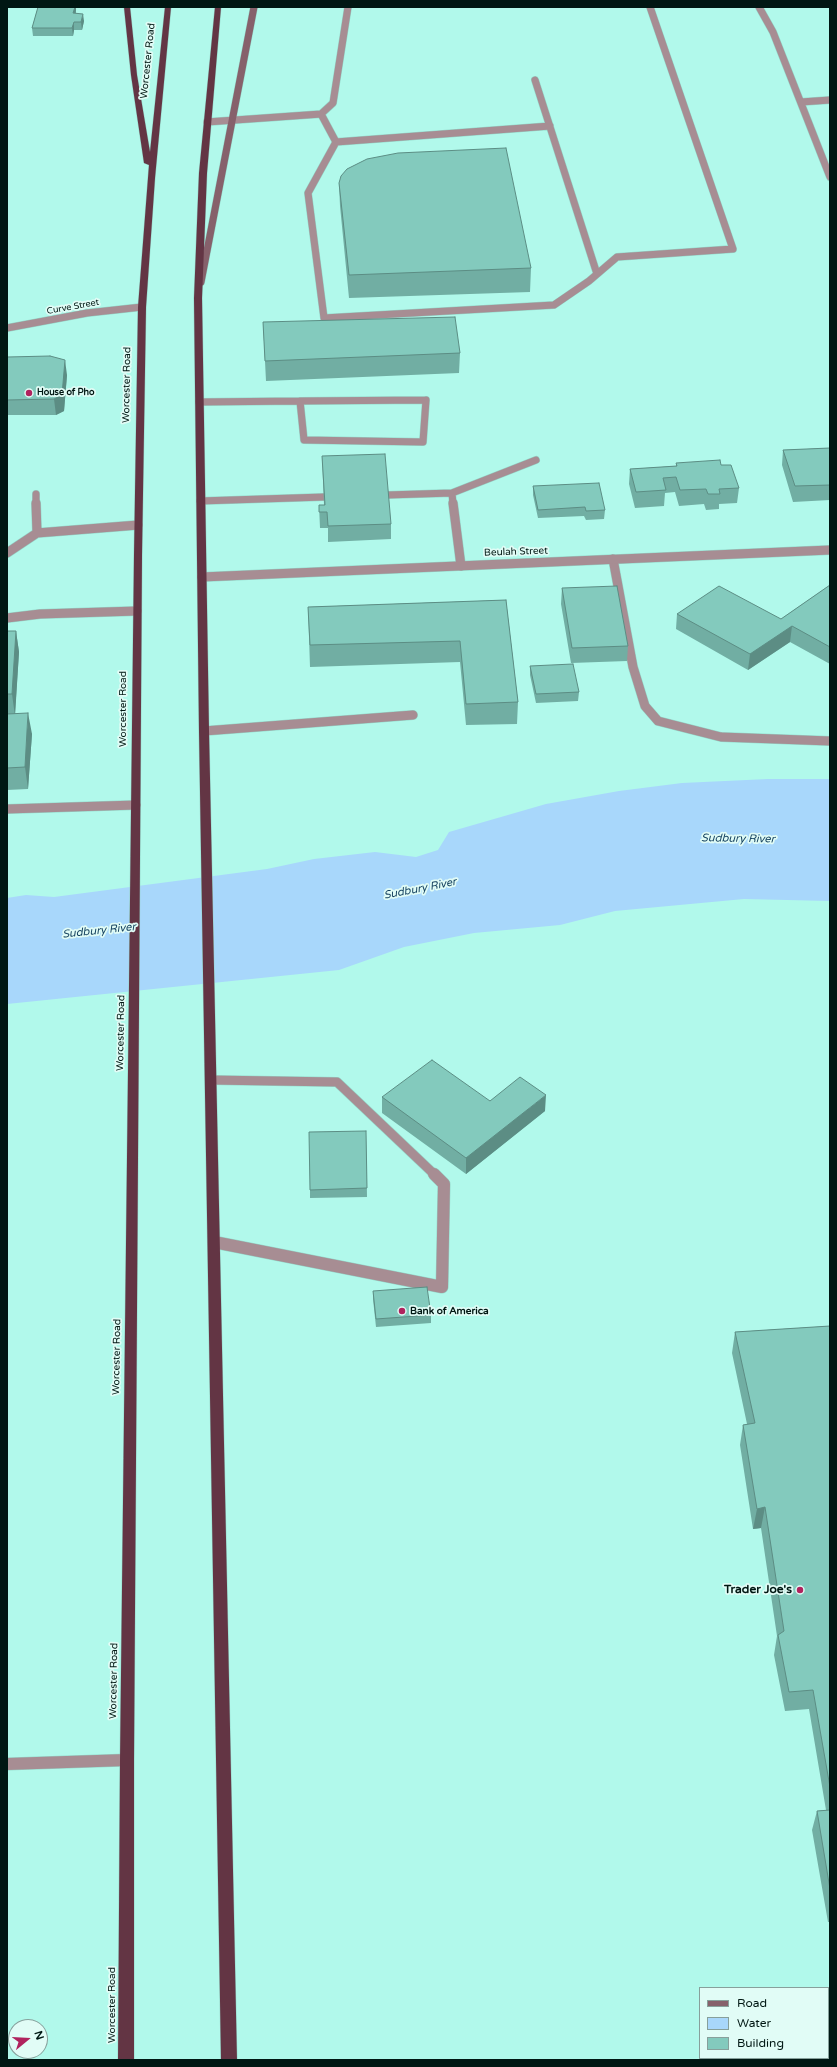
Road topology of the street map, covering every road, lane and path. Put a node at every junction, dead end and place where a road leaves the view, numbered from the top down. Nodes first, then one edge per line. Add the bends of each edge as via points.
1 (127, 7) edge
2 (168, 7) edge
3 (218, 7) edge
4 (254, 7) edge
5 (348, 7) edge
6 (650, 7) edge
7 (759, 7) edge
8 (535, 80) dead end
9 (830, 100) edge
10 (801, 102) junction
11 (321, 114) junction
12 (232, 120) junction
13 (207, 122) junction
14 (550, 126) junction
15 (336, 142) junction
16 (151, 178) junction
17 (830, 178) edge
18 (597, 274) junction
19 (198, 298) junction
20 (142, 307) junction
21 (7, 328) edge
22 (300, 401) junction
23 (199, 402) junction
24 (536, 460) dead end
25 (452, 493) junction
26 (36, 494) dead end
27 (387, 495) edge
28 (324, 497) edge
29 (200, 501) junction
30 (138, 525) junction
31 (36, 532) junction
32 (830, 550) edge
33 (7, 553) edge
34 (613, 559) junction
35 (461, 566) junction
36 (202, 577) junction
37 (137, 611) junction
38 (7, 618) edge
39 (413, 715) dead end
40 (204, 730) junction
41 (830, 741) edge
42 (136, 805) junction
43 (7, 809) edge
44 (211, 1080) junction
45 (214, 1242) junction
46 (127, 1760) junction
47 (7, 1764) edge
48 (126, 2060) edge
49 (229, 2060) edge

1 - 16 highway via 134,75
2 - 16 highway, Worcester Road
3 - 13 highway
4 - 12 main road
5 - 11 street via 333,103
6 - 18 street via 733,249 617,257
7 - 10 street via 773,32
8 - 14 street
9 - 10 street
10 - 17 street
11 - 12 street
11 - 15 street
12 - 13 street
12 - 19 main road
13 - 19 highway
14 - 15 street
14 - 18 street
15 - 18 street via 308,193 324,318 554,305
16 - 20 highway, Worcester Road
19 - 23 highway
20 - 21 street, Curve Street via 87,313
20 - 30 highway, Worcester Road
22 - 22 street via 426,400 423,442 304,440
22 - 23 street
23 - 29 highway
24 - 25 street
25 - 27 street
25 - 35 street
26 - 31 street
28 - 29 street
29 - 36 highway
30 - 31 street
30 - 37 highway, Worcester Road
31 - 33 street
32 - 34 street, Beulah Street
34 - 35 street, Beulah Street
34 - 41 street via 633,667 645,706 658,721 721,737
35 - 36 street, Beulah Street
36 - 40 highway
37 - 38 street via 40,614
37 - 42 highway, Worcester Road
39 - 40 street
40 - 44 highway
42 - 43 street
42 - 46 highway, Worcester Road
44 - 45 highway
44 - 45 street via 337,1082 444,1184 442,1287
45 - 49 highway
46 - 47 street
46 - 48 highway, Worcester Road

